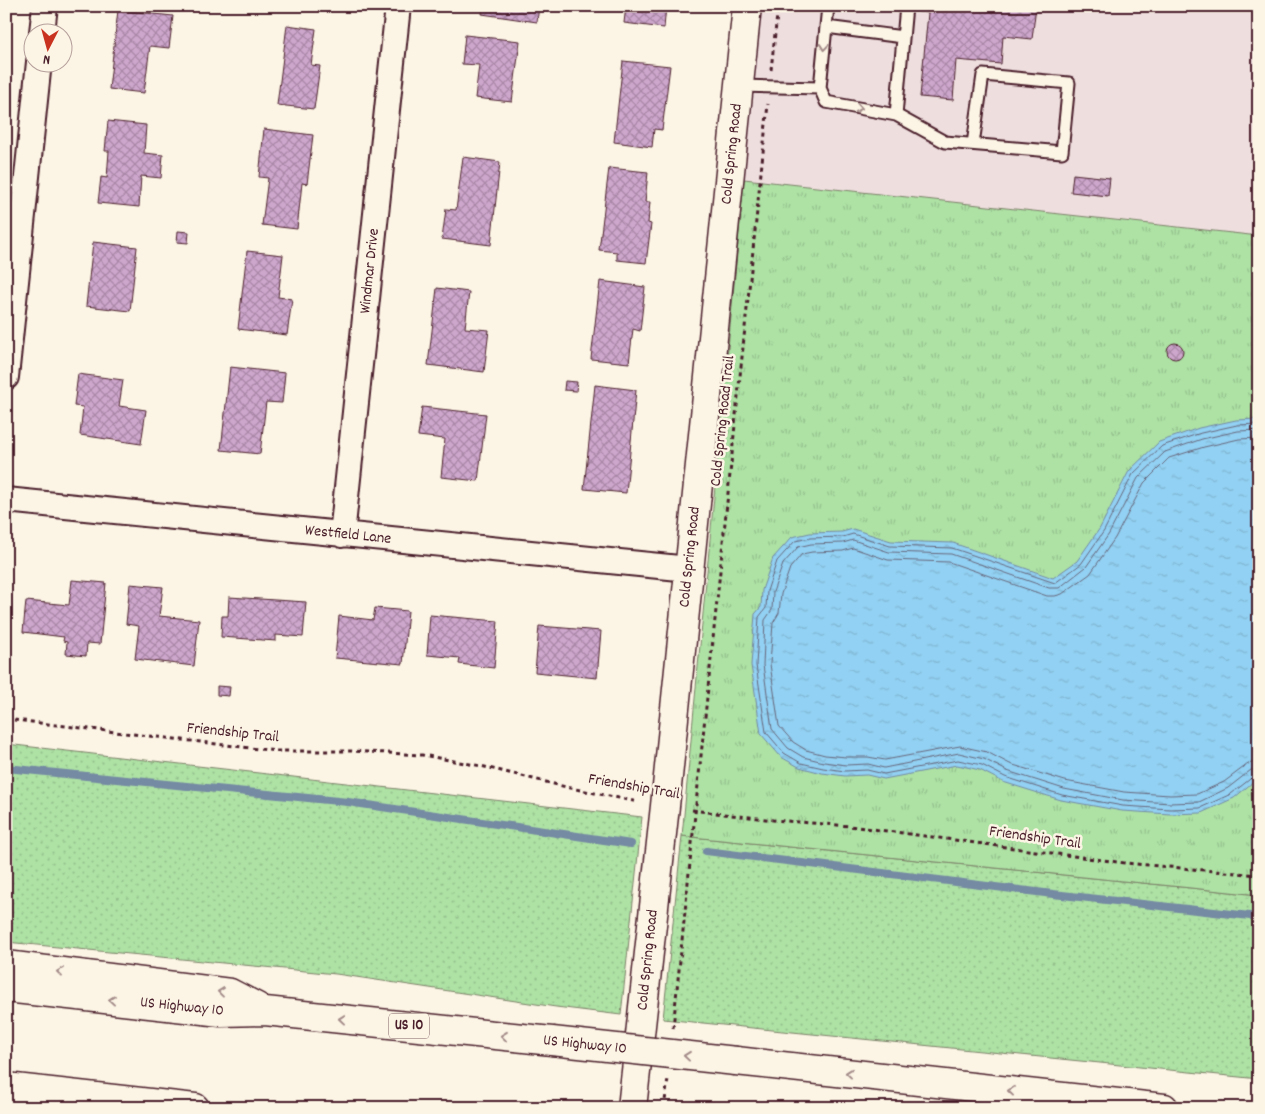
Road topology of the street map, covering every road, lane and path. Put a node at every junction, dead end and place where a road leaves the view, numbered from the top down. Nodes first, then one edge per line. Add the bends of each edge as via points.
1 (45, 6) edge
2 (398, 6) edge
3 (747, 6) edge
4 (778, 6) edge
5 (828, 6) edge
6 (906, 6) edge
7 (43, 22) edge
8 (826, 27) junction
9 (903, 37) junction
10 (38, 72) edge
11 (739, 86) junction
12 (770, 88) junction
13 (820, 88) junction
14 (896, 115) junction
15 (973, 144) junction
16 (6, 377) edge
17 (6, 500) edge
18 (342, 535) junction
19 (689, 569) junction
20 (6, 719) edge
21 (665, 806) junction
22 (696, 811) junction
23 (1259, 875) edge
24 (6, 965) edge
25 (6, 988) edge
26 (265, 1012) junction
27 (673, 1029) dead end
28 (668, 1078) dead end
29 (6, 1087) edge
30 (195, 1108) edge
31 (632, 1108) edge
32 (664, 1108) edge
33 (1164, 1108) edge

1 - 7 street
2 - 18 street, Windmar Drive
3 - 11 main road, Cold Spring Road
4 - 12 path, Cold Spring Road Trail
5 - 8 lane
6 - 9 lane
8 - 9 lane
8 -> 13 lane
9 - 14 lane
10 - 16 street
11 - 12 lane
11 - 19 main road, Cold Spring Road
12 - 13 lane
12 - 22 path, Cold Spring Road Trail
13 -> 14 lane via 826,102
14 - 15 lane via 945,142
15 - 15 lane via 1062,152 1069,83 983,75
17 - 18 street, Westfield Lane
18 - 19 street, Westfield Lane
19 - 21 main road, Cold Spring Road
20 - 21 path, Friendship Trail via 276,752 351,751 422,755 566,788
21 - 22 path, Friendship Trail
21 - 31 main road, Cold Spring Road
22 - 23 path, Friendship Trail via 850,826 1125,863
22 - 27 path, Cold Spring Road Trail
26 -> 24 main road via 230,993
26 -> 25 main road, US Highway 10 / US 10 via 221,1012
33 -> 26 main road, US Highway 10 / US 10, bridge
28 - 32 path
29 - 30 main road

